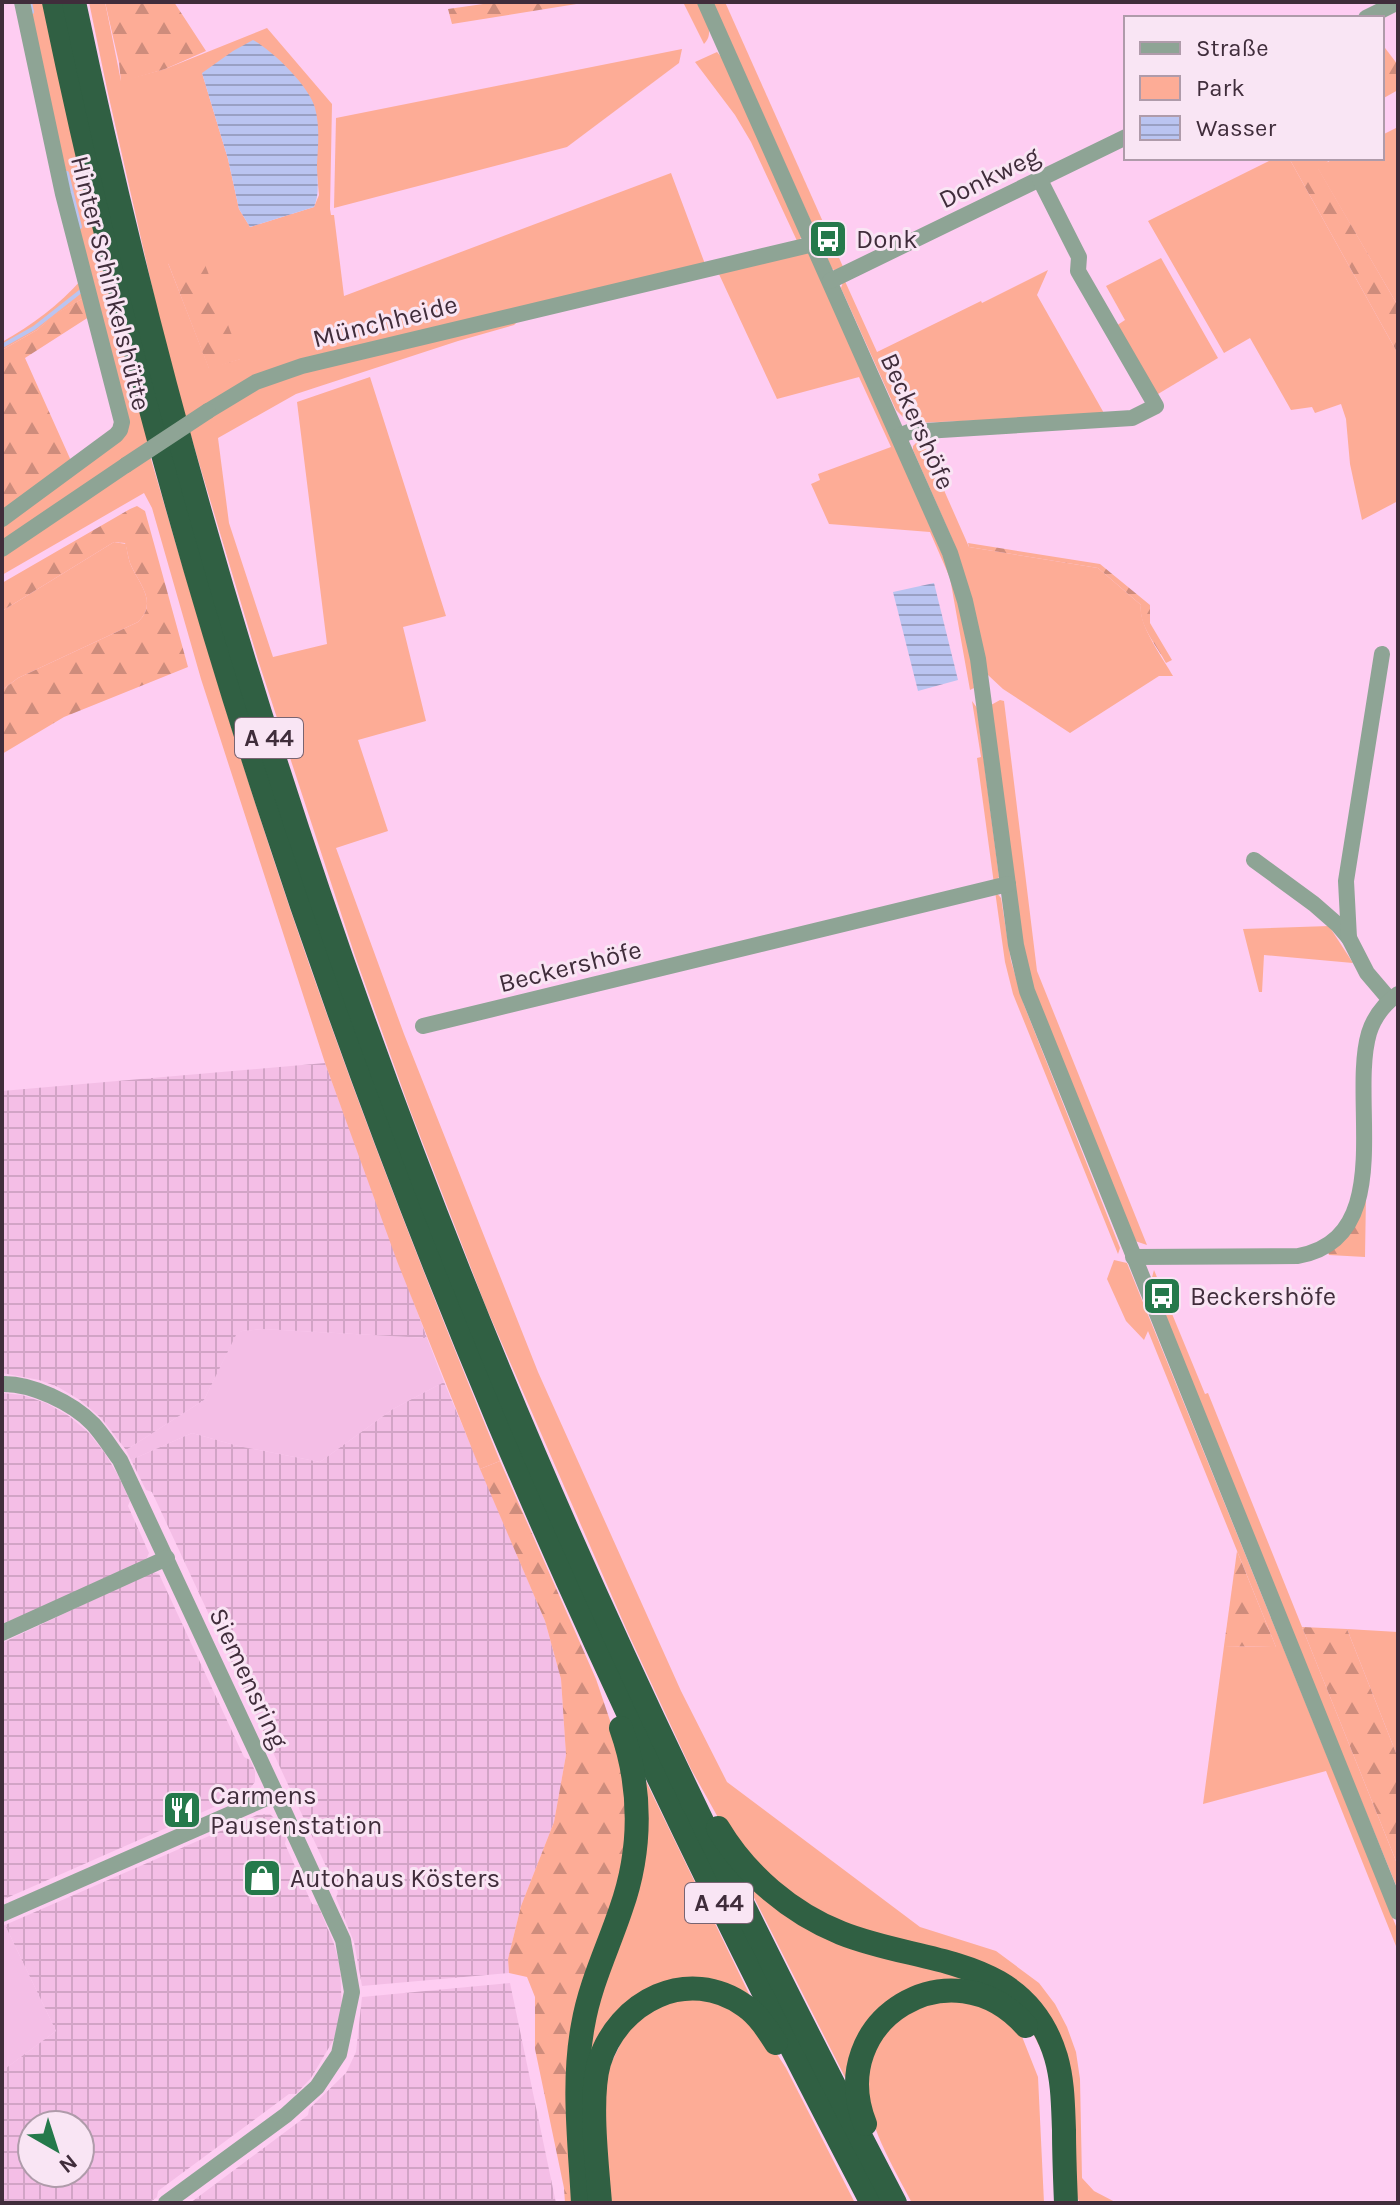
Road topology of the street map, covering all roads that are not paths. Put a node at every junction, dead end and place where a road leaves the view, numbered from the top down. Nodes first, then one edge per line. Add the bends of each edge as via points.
1 (22, 2) edge
2 (54, 2) edge
3 (74, 2) edge
4 (705, 2) edge
5 (1398, 2) edge
6 (1370, 16) edge
7 (1124, 138) edge
8 (1040, 180) junction
9 (818, 243) junction
10 (830, 281) junction
11 (899, 436) junction
12 (2, 519) edge
13 (2, 549) edge
14 (1382, 654) dead end
15 (1254, 860) dead end
16 (1008, 884) junction
17 (1349, 938) junction
18 (1394, 997) edge
19 (423, 1026) dead end
20 (1133, 1257) junction
21 (2, 1384) edge
22 (167, 1558) junction
23 (2, 1633) edge
24 (600, 1654) junction
25 (647, 1705) junction
26 (276, 1794) junction
27 (1398, 1912) edge
28 (2, 1914) edge
29 (843, 2149) junction
30 (1068, 2196) edge
31 (880, 2197) edge
32 (596, 2202) edge
33 (166, 2203) edge
34 (1049, 2203) edge

1 - 12 street, Hinter Schinkelshütte via 63,194 122,424 113,437
2 - 24 highway, A 44 via 153,418 287,861 428,1249
3 - 25 highway, A 44 via 175,419 242,652 322,898 476,1312
4 - 9 street, Beckershöfe
5 - 6 street
7 - 8 street, Donkweg
8 - 10 street, Donkweg
8 - 11 street via 1079,257 1078,271 1156,406 1132,418
9 - 10 street, Beckershöfe
9 - 13 street, Münchheide, bridge via 302,366 256,382
10 - 11 street, Beckershöfe
11 - 16 street, Beckershöfe via 948,547 972,628
14 - 17 street via 1346,881
15 - 17 street via 1314,904
16 - 19 street, Beckershöfe
16 - 20 street, Beckershöfe via 1028,996
17 - 18 street via 1367,973
18 - 20 street via 1376,1017 1367,1041 1361,1191 1340,1235 1318,1250 1295,1256
20 - 27 street, Beckershöfe
21 - 22 street, Siemensring via 51,1395 91,1422 120,1460
22 - 23 street
22 - 26 street, Siemensring
24 - 29 highway, A 44
24 - 32 highway via 629,1754 637,1820 629,1884 595,1975 581,2031 577,2084
25 - 30 highway via 670,1734 725,1839 748,1869 783,1899 849,1936 980,1971 1027,2005 1059,2067
25 - 31 highway, A 44
26 - 28 street
26 - 33 street, Siemensring via 343,1940 352,1992 339,2054 317,2087 286,2115
29 - 31 highway, A 44
29 - 32 highway via 819,2121 777,2043 754,2013 714,1992 672,1991 622,2020 601,2058 595,2101
31 - 34 highway via 880,2161 859,2103 858,2074 866,2042 898,2006 943,1990 987,1996 1007,2007 1038,2047 1047,2088

